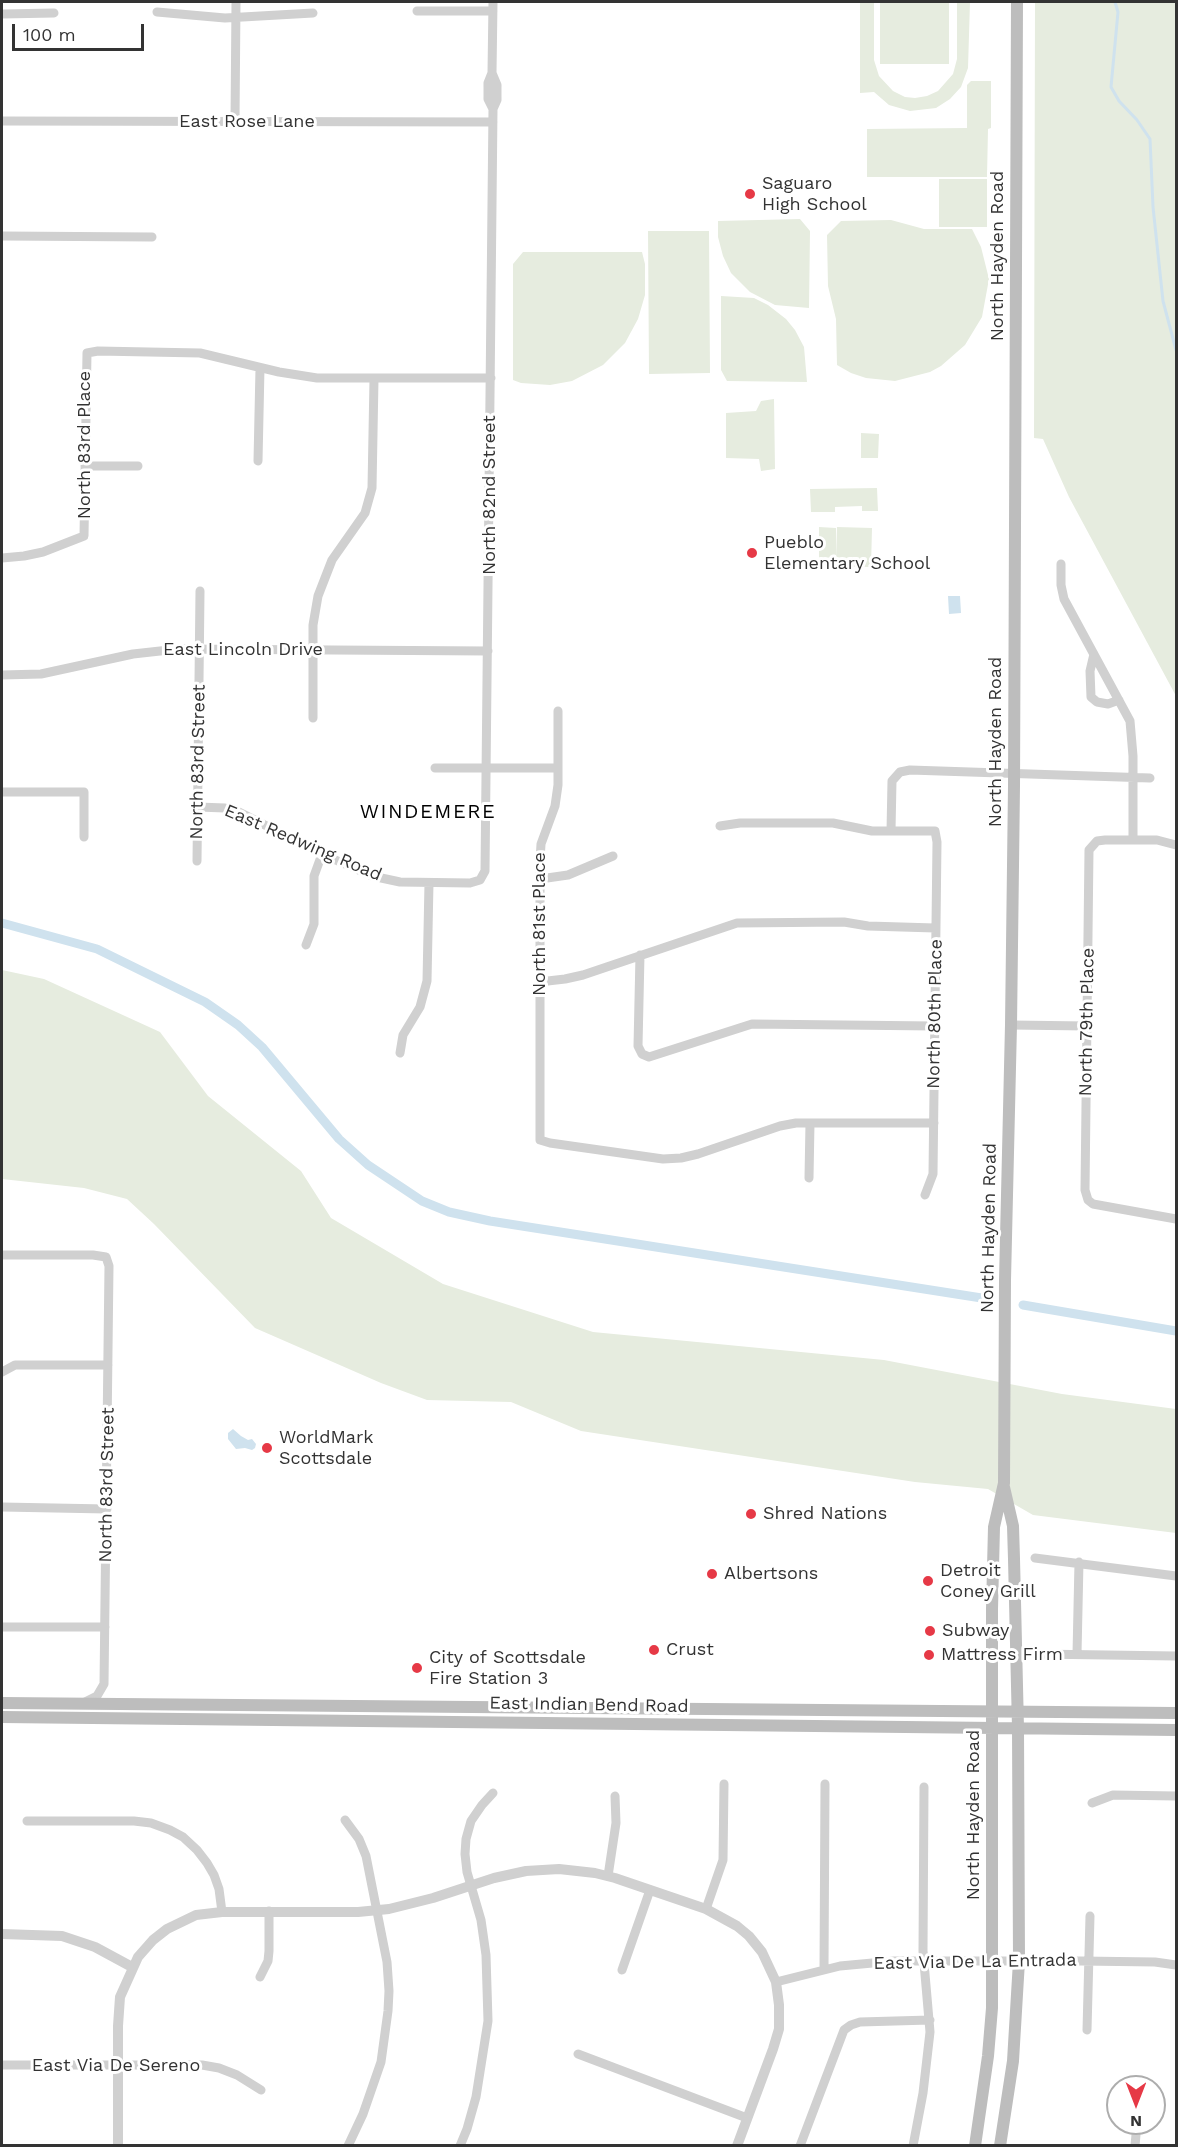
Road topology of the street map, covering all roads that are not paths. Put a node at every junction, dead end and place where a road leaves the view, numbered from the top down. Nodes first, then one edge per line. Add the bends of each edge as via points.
1 (236, 2) edge
2 (1017, 2) edge
3 (493, 6) edge
4 (417, 11) dead end
5 (157, 12) dead end
6 (54, 13) dead end
7 (313, 13) dead end
8 (2, 14) edge
9 (236, 18) junction
10 (2, 121) edge
11 (235, 122) junction
12 (493, 122) junction
13 (2, 236) edge
14 (152, 237) dead end
15 (260, 368) junction
16 (491, 378) junction
17 (374, 379) junction
18 (258, 462) dead end
19 (85, 466) junction
20 (138, 466) dead end
21 (2, 558) edge
22 (1061, 564) dead end
23 (200, 591) dead end
24 (200, 649) junction
25 (314, 650) junction
26 (488, 651) junction
27 (1094, 654) junction
28 (2, 675) edge
29 (1119, 700) junction
30 (558, 711) dead end
31 (313, 718) dead end
32 (435, 768) dead end
33 (485, 768) junction
34 (558, 768) junction
35 (1014, 774) junction
36 (1133, 777) junction
37 (1150, 778) dead end
38 (2, 792) edge
39 (198, 807) junction
40 (720, 826) dead end
41 (891, 831) junction
42 (84, 837) dead end
43 (1133, 840) junction
44 (1176, 845) edge
45 (322, 854) junction
46 (613, 856) dead end
47 (197, 861) dead end
48 (480, 879) joint
49 (540, 879) junction
50 (429, 883) junction
51 (935, 928) junction
52 (306, 945) dead end
53 (640, 955) junction
54 (540, 982) junction
55 (1011, 1025) junction
56 (934, 1026) junction
57 (1087, 1026) junction
58 (400, 1053) dead end
59 (810, 1123) junction
60 (934, 1124) junction
61 (810, 1178) dead end
62 (925, 1195) dead end
63 (1176, 1219) edge
64 (2, 1255) edge
65 (108, 1365) junction
66 (2, 1372) edge
67 (1004, 1483) junction
68 (2, 1507) edge
69 (107, 1509) junction
70 (1035, 1558) dead end
71 (1079, 1562) junction
72 (1176, 1576) edge
73 (2, 1627) edge
74 (105, 1627) junction
75 (1037, 1654) dead end
76 (1077, 1654) junction
77 (1176, 1656) edge
78 (2, 1703) edge
79 (83, 1703) junction
80 (1017, 1711) junction
81 (992, 1712) junction
82 (1176, 1713) edge
83 (2, 1717) edge
84 (992, 1728) junction
85 (1018, 1728) junction
86 (1176, 1730) edge
87 (724, 1784) dead end
88 (825, 1784) dead end
89 (924, 1786) dead end
90 (493, 1793) dead end
91 (615, 1796) dead end
92 (1176, 1796) edge
93 (1092, 1803) dead end
94 (345, 1820) dead end
95 (27, 1821) dead end
96 (608, 1876) junction
97 (471, 1886) junction
98 (650, 1890) junction
99 (706, 1909) junction
100 (376, 1910) junction
101 (269, 1911) junction
102 (222, 1912) junction
103 (1090, 1916) dead end
104 (2, 1934) edge
105 (924, 1961) junction
106 (993, 1961) junction
107 (1019, 1961) junction
108 (1090, 1961) junction
109 (1176, 1965) edge
110 (132, 1967) junction
111 (824, 1969) junction
112 (621, 1970) dead end
113 (260, 1977) dead end
114 (776, 1982) junction
115 (930, 2020) junction
116 (1087, 2030) dead end
117 (578, 2054) dead end
118 (118, 2064) junction
119 (2, 2065) edge
120 (261, 2090) dead end
121 (747, 2118) junction
122 (118, 2145) edge
123 (348, 2145) edge
124 (459, 2145) edge
125 (737, 2145) edge
126 (800, 2145) edge
127 (913, 2145) edge
128 (975, 2145) edge
129 (1000, 2145) edge

1 - 9 street
2 - 35 main road, North Hayden Road
3 - 4 street
3 - 12 street, North 82nd Street via 492,73 497,85
5 - 9 street
6 - 8 street
7 - 9 street
9 - 11 street
10 - 11 street, East Rose Lane
11 - 12 street, East Rose Lane
12 - 16 street, North 82nd Street
13 - 14 street
15 - 17 street via 303,377
15 - 18 street
15 - 19 street, North 83rd Place via 192,352 87,353
16 - 17 street
16 - 26 street, North 82nd Street
17 - 25 street via 370,500 323,578 314,619
19 - 20 street
19 - 21 street, North 83rd Place via 84,536 43,552
22 - 27 street via 1062,593
23 - 24 street, North 83rd Street
24 - 25 street, East Lincoln Drive
24 - 28 street, East Lincoln Drive via 159,650 41,674
24 - 39 street, North 83rd Street
25 - 26 street, East Lincoln Drive
25 - 31 street
26 - 33 street, North 82nd Street
27 - 29 street
27 - 29 street via 1091,697 1108,704
29 - 36 street via 1132,731
30 - 34 street, North 81st Place
32 - 33 street
33 - 34 street
33 - 48 street, North 82nd Street via 485,872
34 - 49 street, North 81st Place via 555,806 541,843
35 - 36 street
35 - 41 street via 900,772 891,781
35 - 55 main road, North Hayden Road
36 - 37 street
36 - 43 street
38 - 42 street via 84,792
39 - 45 street, East Redwing Road via 237,812
39 - 47 street, North 83rd Street
40 - 41 street via 833,822
41 - 51 street, North 80th Place via 935,831
43 - 44 street
43 - 57 street, North 79th Place via 1105,840 1092,845 1088,855
45 - 50 street, East Redwing Road via 372,876
45 - 52 street via 314,876 314,924
46 - 49 street via 568,875
48 - 50 street, East Redwing Road via 470,883
49 - 54 street, North 81st Place
50 - 58 street via 428,981 420,1007 403,1035
51 - 53 street via 844,922 737,923
51 - 56 street, North 80th Place
53 - 54 street via 583,975
53 - 56 street via 638,1046 642,1054 650,1057 752,1024
54 - 59 street, North 81st Place via 540,1140 663,1159 681,1158 780,1126
55 - 57 street
55 - 67 main road, North Hayden Road
56 - 60 street, North 80th Place
57 - 63 street, North 79th Place via 1088,1200
59 - 60 street
59 - 61 street
60 - 62 street, North 80th Place via 933,1174
64 - 65 street, North 83rd Street via 106,1257
65 - 66 street via 15,1365
65 - 69 street, North 83rd Street
67 - 80 main road, North Hayden Road via 1013,1526
67 - 81 main road, North Hayden Road via 994,1527
68 - 69 street
69 - 74 street, North 83rd Street
70 - 71 street
71 - 72 street
71 - 76 street
73 - 74 street
74 - 79 street, North 83rd Street via 104,1684 97,1696
75 - 76 street
76 - 77 street
78 - 79 main road, East Indian Bend Road
79 - 81 main road, East Indian Bend Road
80 - 81 main road, East Indian Bend Road
80 - 82 main road, East Indian Bend Road
80 - 85 main road, North Hayden Road
81 - 84 main road, North Hayden Road
83 - 84 main road, East Indian Bend Road
84 - 85 main road, East Indian Bend Road
84 - 106 main road, North Hayden Road
85 - 86 main road, East Indian Bend Road
85 - 107 main road, North Hayden Road
87 - 99 street via 723,1860
88 - 111 street
89 - 105 street
90 - 97 street via 471,1821 466,1839
91 - 96 street via 616,1823
92 - 93 street via 1113,1795
94 - 100 street via 366,1856
95 - 102 street via 134,1821 170,1830 198,1850 207,1863 219,1889
96 - 97 street via 536,1870
96 - 98 street
97 - 100 street
97 - 124 street via 486,1954 488,2021 476,2097
98 - 99 street
98 - 112 street
99 - 114 street via 749,1936 762,1952
100 - 101 street
100 - 123 street via 389,1991 385,2041 374,2086
101 - 102 street
101 - 113 street via 268,1961
102 - 110 street via 196,1915 167,1929
103 - 108 street
104 - 110 street via 62,1936 95,1947
105 - 106 street, East Via De La Entrada
105 - 111 street, East Via De La Entrada
105 - 115 street
106 - 107 street, East Via De La Entrada
106 - 128 main road, North Hayden Road via 988,2056
107 - 108 street, East Via De La Entrada
107 - 129 main road, North Hayden Road via 1013,2061
108 - 109 street, East Via De La Entrada
108 - 116 street
110 - 118 street via 120,1996
111 - 114 street, East Via De La Entrada
114 - 121 street via 779,2029
115 - 126 street via 860,2022 844,2031
115 - 127 street
117 - 121 street
118 - 119 street, East Via De Sereno
118 - 120 street, East Via De Sereno via 219,2068
118 - 122 street
121 - 125 street

